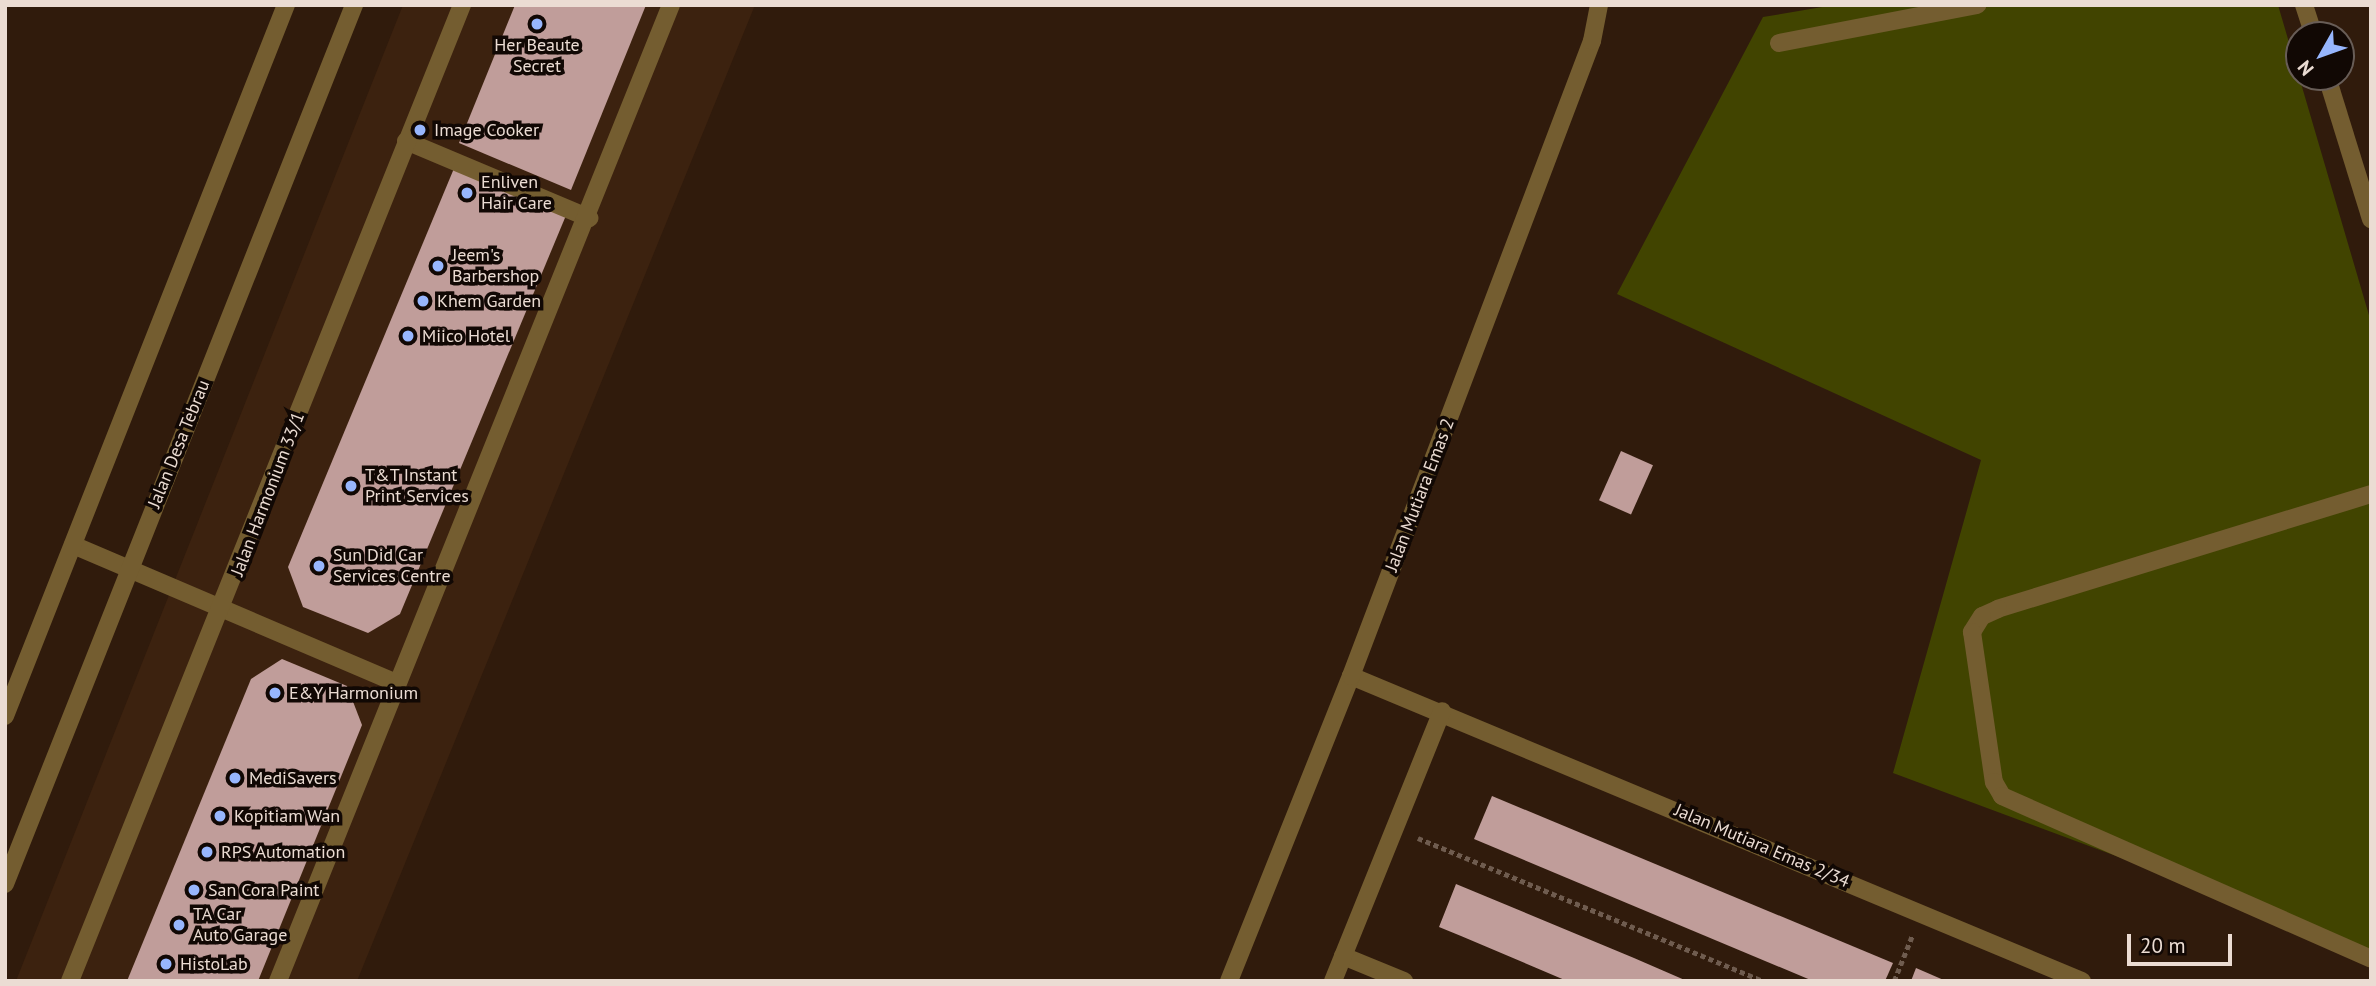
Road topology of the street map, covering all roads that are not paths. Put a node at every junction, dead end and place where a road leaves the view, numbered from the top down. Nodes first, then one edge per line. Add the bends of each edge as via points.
1 (286, 5) edge
2 (354, 5) edge
3 (462, 5) edge
4 (671, 5) edge
5 (1599, 5) edge
6 (1977, 5) edge
7 (1779, 43) dead end
8 (2331, 91) edge
9 (406, 141) junction
10 (589, 218) junction
11 (2371, 219) edge
12 (2371, 494) edge
13 (73, 545) junction
14 (129, 569) junction
15 (223, 609) junction
16 (1351, 676) junction
17 (396, 683) junction
18 (1442, 711) junction
19 (5, 716) edge
20 (5, 884) edge
21 (1343, 956) junction
22 (2371, 959) edge
23 (70, 981) edge
24 (278, 981) edge
25 (1229, 981) edge
26 (1333, 981) edge
27 (1404, 981) edge
28 (2082, 981) edge

1 - 13 street
2 - 14 street, Jalan Desa Tebrau
3 - 9 street, Jalan Harmonium 33/1
4 - 10 street
5 - 16 street, Jalan Mutiara Emas 2 via 1591,41
6 - 7 street
8 - 11 street
9 - 10 street
9 - 15 street, Jalan Harmonium 33/1
10 - 17 street
12 - 22 street via 1998,609 1976,623 1972,641 1994,782 2002,796
13 - 14 street
13 - 19 street
14 - 15 street
14 - 20 street, Jalan Desa Tebrau
15 - 17 street
15 - 23 street, Jalan Harmonium 33/1
16 - 18 street, Jalan Mutiara Emas 2/34
16 - 25 street, Jalan Mutiara Emas 2
17 - 24 street
18 - 21 street
18 - 28 street, Jalan Mutiara Emas 2/34
21 - 26 street
21 - 27 street

